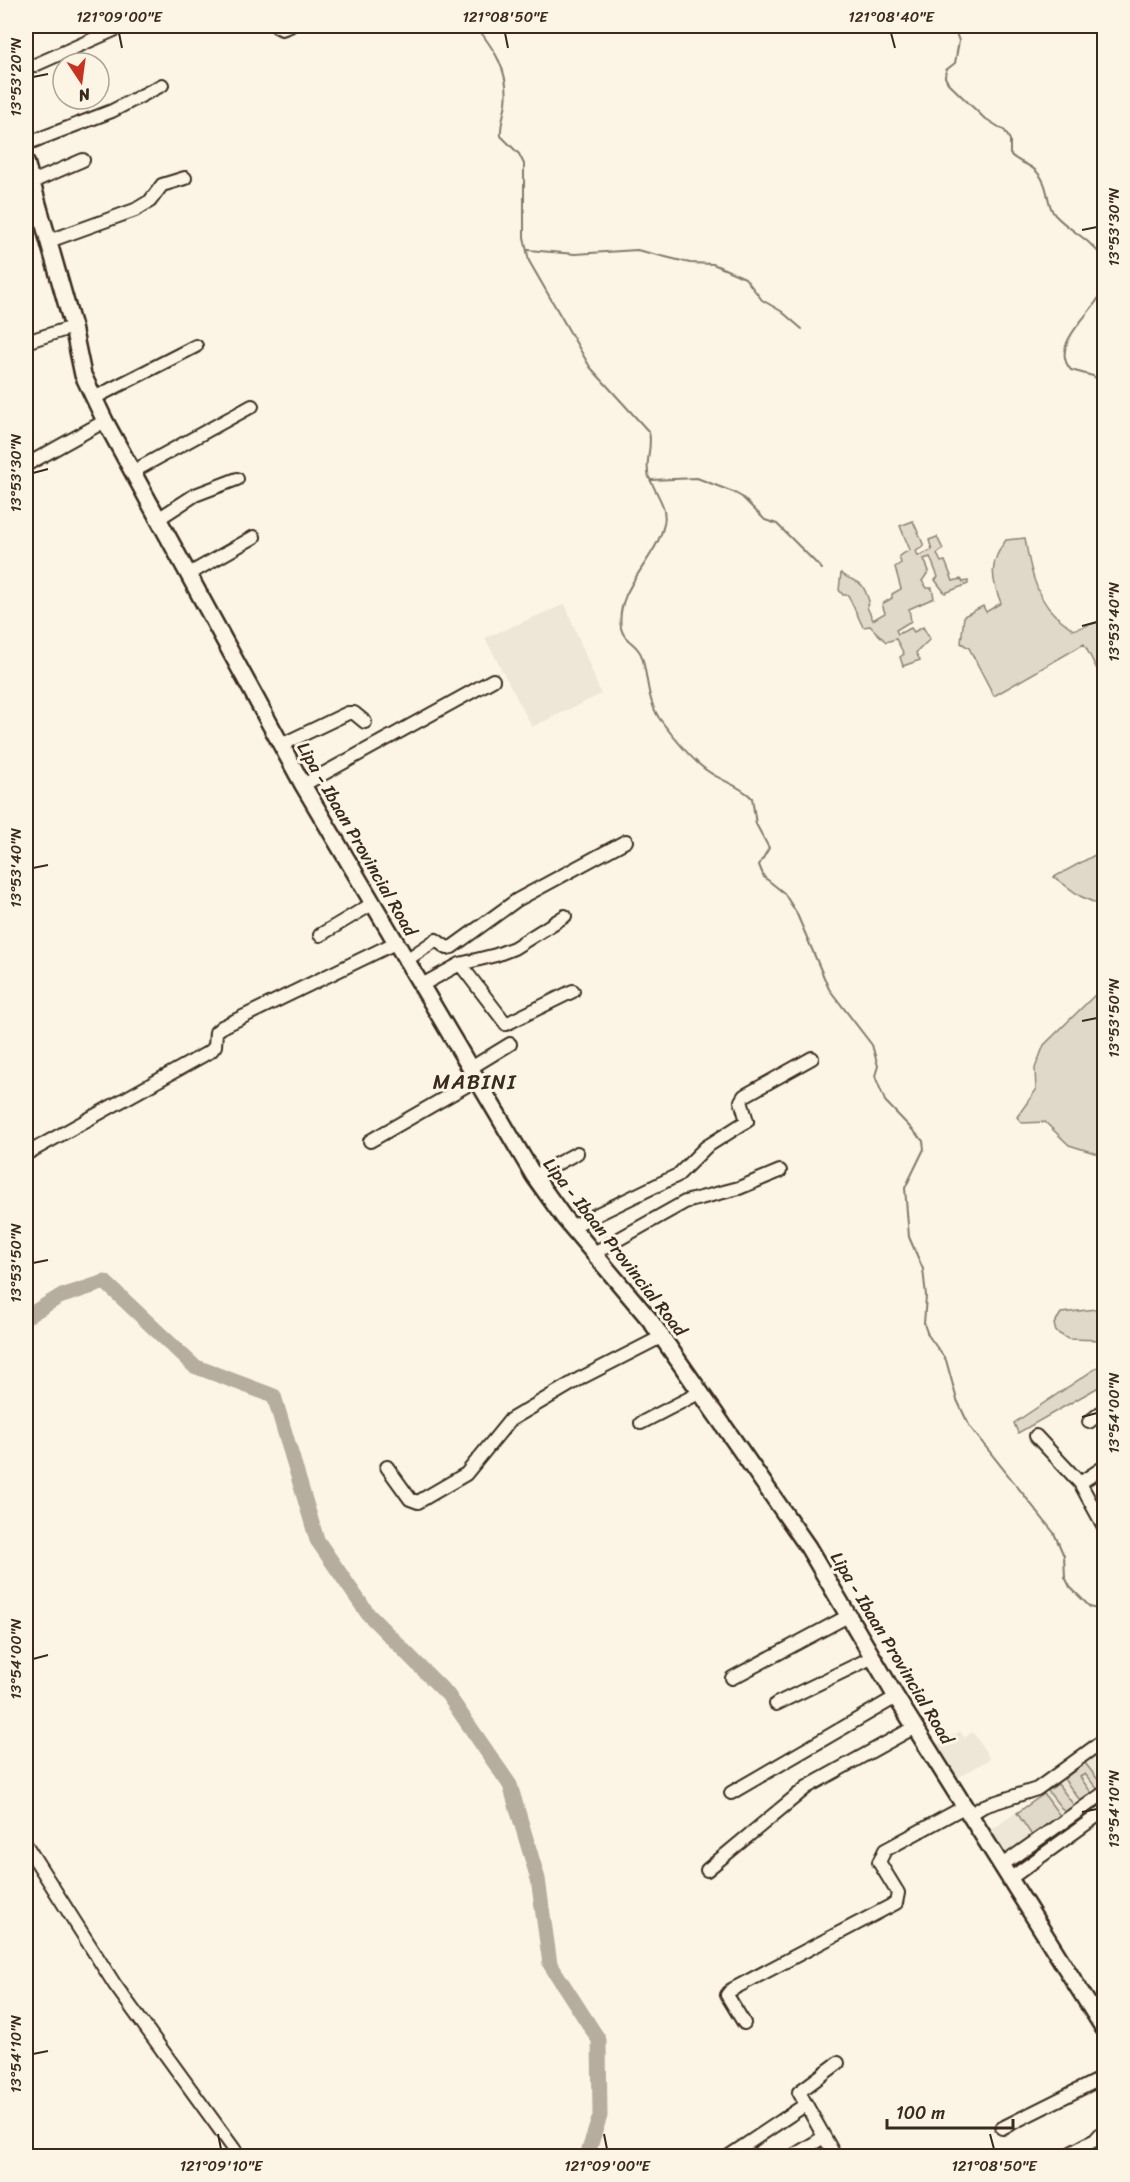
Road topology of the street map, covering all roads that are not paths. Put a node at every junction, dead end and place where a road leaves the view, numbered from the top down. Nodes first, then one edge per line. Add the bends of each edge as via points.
1 (123, 26) edge
2 (290, 26) edge
3 (279, 30) edge
4 (26, 69) edge
5 (162, 85) dead end
6 (26, 144) edge
7 (83, 160) dead end
8 (26, 162) edge
9 (185, 178) dead end
10 (32, 183) junction
11 (49, 241) junction
12 (74, 327) junction
13 (26, 342) edge
14 (196, 346) dead end
15 (94, 398) junction
16 (252, 406) dead end
17 (105, 421) junction
18 (26, 465) edge
19 (132, 472) junction
20 (237, 479) dead end
21 (158, 519) junction
22 (254, 537) dead end
23 (189, 574) junction
24 (493, 680) dead end
25 (365, 722) dead end
26 (281, 745) junction
27 (303, 785) junction
28 (626, 841) dead end
29 (372, 904) junction
30 (565, 916) dead end
31 (320, 935) dead end
32 (395, 944) junction
33 (405, 961) junction
34 (460, 964) junction
35 (420, 986) junction
36 (573, 991) dead end
37 (510, 1044) dead end
38 (812, 1058) dead end
39 (473, 1074) junction
40 (370, 1141) dead end
41 (577, 1153) dead end
42 (26, 1154) edge
43 (780, 1171) dead end
44 (534, 1176) junction
45 (571, 1227) junction
46 (594, 1253) junction
47 (661, 1337) junction
48 (699, 1393) junction
49 (1104, 1410) edge
50 (1089, 1422) dead end
51 (641, 1423) dead end
52 (1036, 1436) dead end
53 (387, 1467) dead end
54 (1104, 1467) edge
55 (1080, 1483) junction
56 (1104, 1527) edge
57 (849, 1615) junction
58 (873, 1657) junction
59 (732, 1678) dead end
60 (896, 1697) junction
61 (776, 1704) dead end
62 (915, 1727) junction
63 (1104, 1740) edge
64 (731, 1793) dead end
65 (1104, 1793) edge
66 (968, 1810) junction
67 (1104, 1811) edge
68 (26, 1845) edge
69 (1002, 1864) junction
70 (706, 1870) dead end
71 (1011, 1878) junction
72 (744, 2023) dead end
73 (1104, 2029) edge
74 (838, 2063) dead end
75 (1104, 2077) edge
76 (805, 2105) junction
77 (1002, 2128) dead end
78 (1104, 2130) edge
79 (824, 2137) junction
80 (794, 2156) edge
81 (239, 2157) edge
82 (729, 2157) edge
83 (835, 2157) edge
84 (1065, 2157) edge

1 - 4 street
2 - 3 street
5 - 6 street via 112,111
7 - 10 street
8 - 10 main road, Lipa - Ibaan Provincial Road
9 - 11 street via 162,185 150,201 135,210
10 - 11 main road, Lipa - Ibaan Provincial Road
11 - 12 main road, Lipa - Ibaan Provincial Road
12 - 13 street
12 - 15 main road, Lipa - Ibaan Provincial Road via 83,375
14 - 15 street
15 - 17 main road, Lipa - Ibaan Provincial Road
16 - 19 street
17 - 18 street
17 - 19 main road, Lipa - Ibaan Provincial Road
19 - 21 main road, Lipa - Ibaan Provincial Road
20 - 21 street via 195,495
21 - 23 main road, Lipa - Ibaan Provincial Road
22 - 23 street
23 - 26 main road, Lipa - Ibaan Provincial Road
24 - 27 street
25 - 26 street via 348,713
26 - 27 main road, Lipa - Ibaan Provincial Road
27 - 29 main road, Lipa - Ibaan Provincial Road
28 - 33 street via 517,900 452,947 447,948 436,939
29 - 31 street
29 - 32 main road, Lipa - Ibaan Provincial Road
30 - 34 street via 514,948
32 - 33 main road, Lipa - Ibaan Provincial Road
32 - 42 street via 222,1027 216,1032 211,1051
33 - 35 main road, Lipa - Ibaan Provincial Road
34 - 35 street
34 - 36 street via 506,1024
35 - 39 main road, Lipa - Ibaan Provincial Road
37 - 39 street
38 - 45 street via 744,1096 741,1101 747,1121 706,1147 687,1169
39 - 40 street
39 - 44 main road, Lipa - Ibaan Provincial Road
41 - 44 street
43 - 46 street via 739,1188 685,1202
44 - 45 main road, Lipa - Ibaan Provincial Road
45 - 46 main road, Lipa - Ibaan Provincial Road
46 - 47 main road, Lipa - Ibaan Provincial Road
47 - 48 main road, Lipa - Ibaan Provincial Road
47 - 53 street via 510,1420 466,1474 418,1502 410,1498
48 - 51 street
48 - 57 main road, Lipa - Ibaan Provincial Road via 804,1542
49 - 50 street
52 - 55 street
54 - 55 street
55 - 56 street
57 - 58 main road, Lipa - Ibaan Provincial Road
57 - 59 street
58 - 60 main road, Lipa - Ibaan Provincial Road
58 - 61 street
60 - 62 main road, Lipa - Ibaan Provincial Road
60 - 64 street
62 - 66 main road, Lipa - Ibaan Provincial Road
62 - 70 street via 807,1787
63 - 66 street via 1037,1789
65 - 69 street
66 - 69 main road, Lipa - Ibaan Provincial Road
66 - 72 street via 885,1850 880,1856 879,1862 898,1893 896,1903 731,1990 727,1995
67 - 71 street
68 - 81 street via 114,1984
69 - 71 main road, Lipa - Ibaan Provincial Road
71 - 73 main road, Lipa - Ibaan Provincial Road
74 - 76 street via 799,2092
75 - 77 street
76 - 79 street
76 - 82 street
78 - 84 street via 1095,2140
79 - 80 street
79 - 83 street

